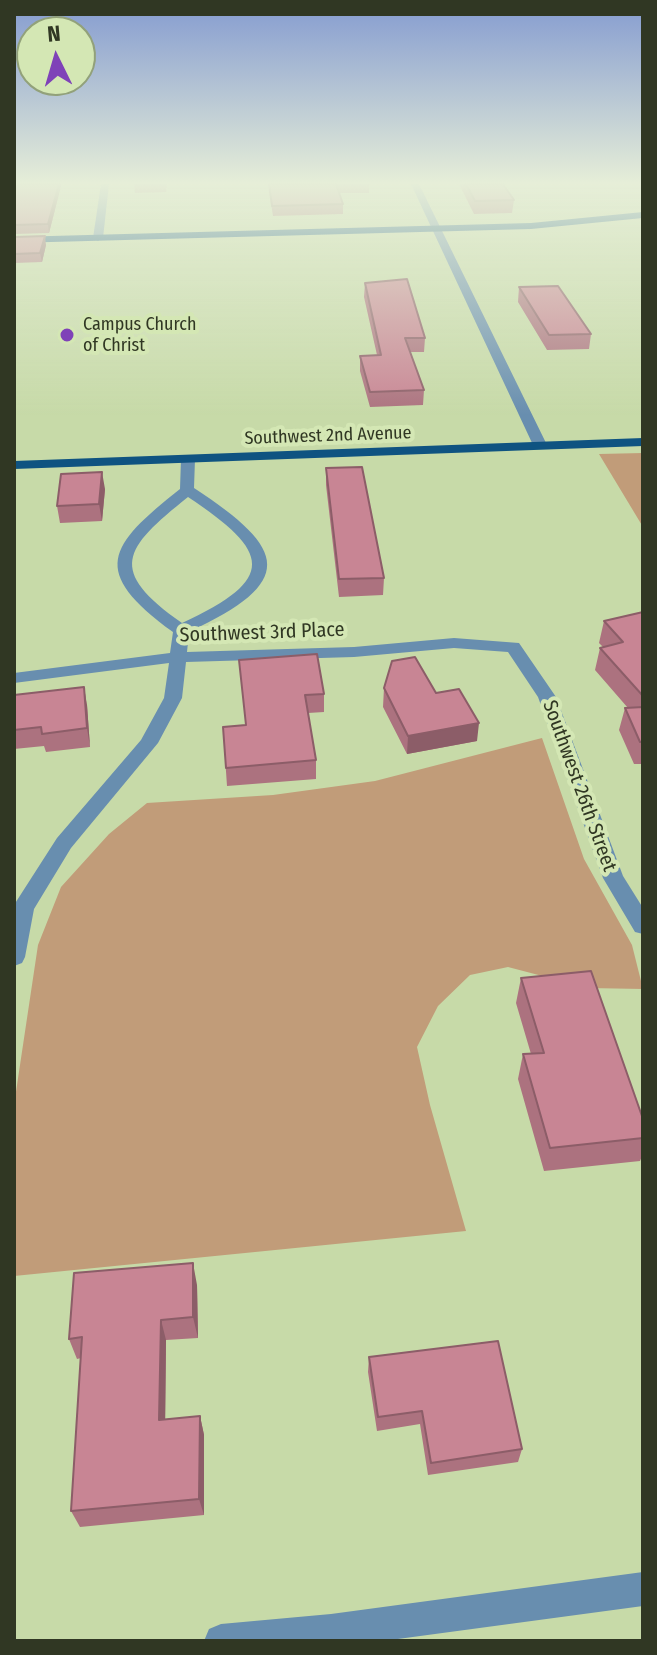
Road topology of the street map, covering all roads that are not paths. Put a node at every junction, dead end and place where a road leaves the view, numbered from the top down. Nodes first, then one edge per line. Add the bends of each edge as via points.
1 (452, 261) edge
2 (643, 442) edge
3 (540, 445) junction
4 (188, 459) junction
5 (14, 465) edge
6 (187, 490) junction
7 (181, 630) junction
8 (513, 647) joint
9 (179, 657) junction
10 (14, 678) edge
11 (643, 926) edge
12 (14, 957) edge
13 (643, 1589) edge
14 (221, 1641) edge

1 - 3 street
2 - 3 main road, Southwest 2nd Avenue
3 - 4 main road, Southwest 2nd Avenue
4 - 5 main road, Southwest 2nd Avenue
4 - 6 street
6 - 7 street via 137,533 124,559 126,583 134,593
6 - 7 street via 242,529 254,545 258,566 246,595
7 - 9 street
8 - 9 street, Southwest 3rd Place via 454,643
8 - 11 street, Southwest 26th Street via 547,697 613,878
9 - 10 street, Southwest 3rd Place
9 - 12 street via 173,698 149,743 64,843 23,908
13 - 14 street

